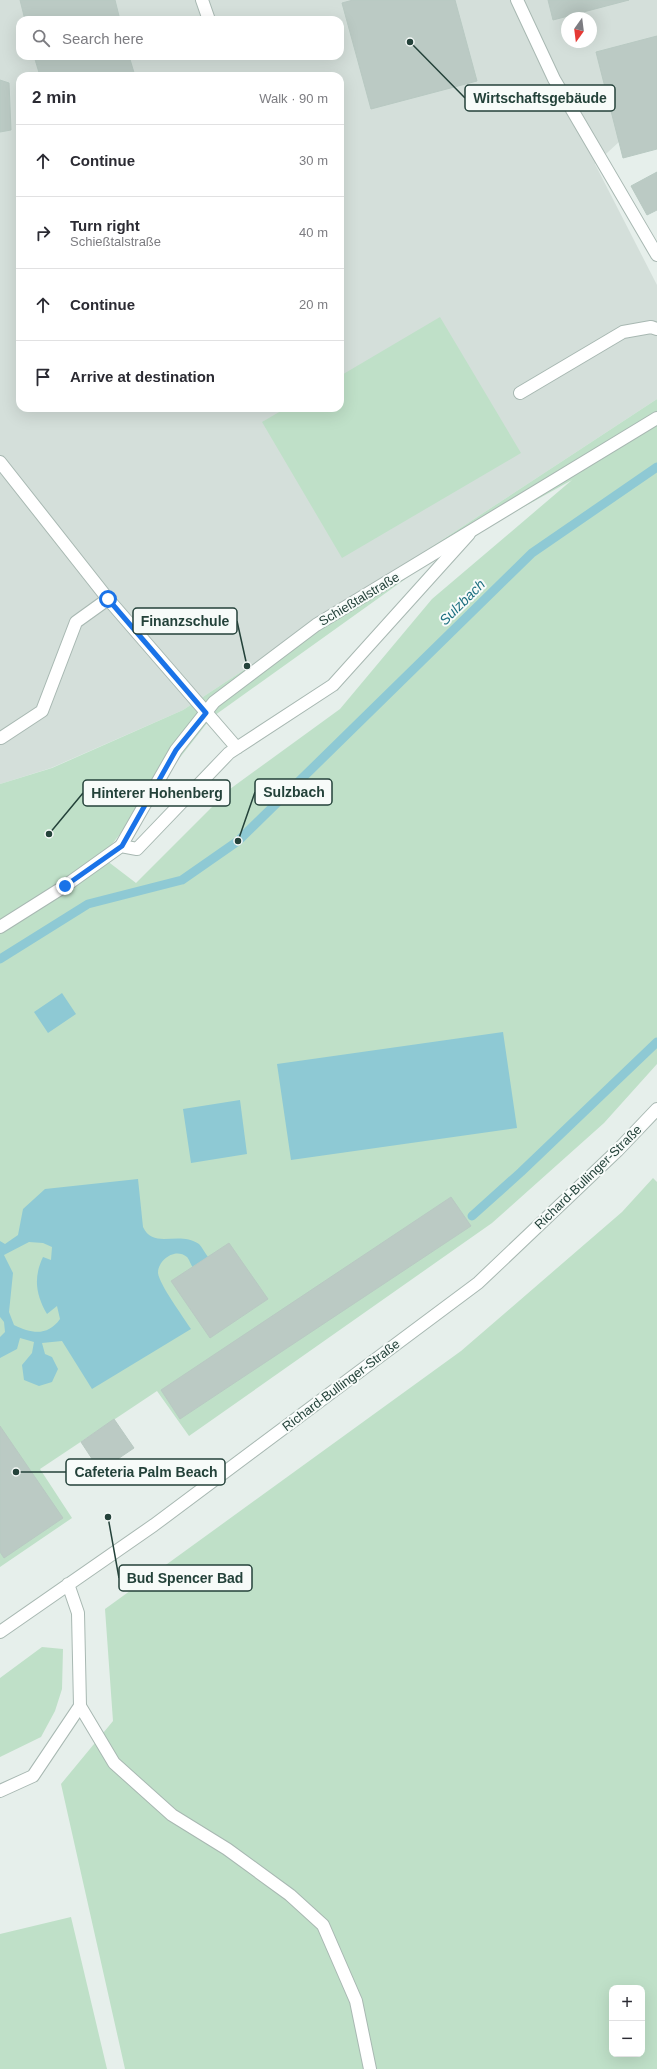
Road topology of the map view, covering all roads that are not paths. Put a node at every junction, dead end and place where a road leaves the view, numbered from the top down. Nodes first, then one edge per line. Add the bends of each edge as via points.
1 (202, 0) edge
2 (517, 0) edge
3 (208, 16) edge
4 (657, 255) edge
5 (657, 329) edge
6 (520, 393) dead end
7 (657, 418) edge
8 (0, 462) edge
9 (471, 531) junction
10 (108, 599) junction
11 (206, 713) junction
12 (1, 738) dead end
13 (237, 748) junction
14 (122, 846) junction
15 (0, 928) edge
16 (657, 1109) edge
17 (68, 1584) junction
18 (0, 1632) edge
19 (80, 1706) junction
20 (0, 1791) edge
21 (370, 2069) edge

1 - 3 street
2 - 4 street via 554,79
5 - 6 street via 651,327 623,332
7 - 9 street, Schießtalstraße
8 - 10 street
9 - 11 street, Schießtalstraße via 316,625 214,702
9 - 13 street via 333,685
10 - 11 street
10 - 12 street via 76,622 42,711
11 - 13 street
11 - 14 street, Schießtalstraße via 176,750
13 - 14 street via 229,753 137,849
14 - 15 street
16 - 17 street, Richard-Bullinger-Straße via 617,1151 478,1283 160,1520
17 - 18 street, Richard-Bullinger-Straße
17 - 19 street via 78,1613
19 - 20 street via 33,1776
19 - 21 street via 114,1763 172,1815 227,1849 290,1896 323,1925 356,2001

